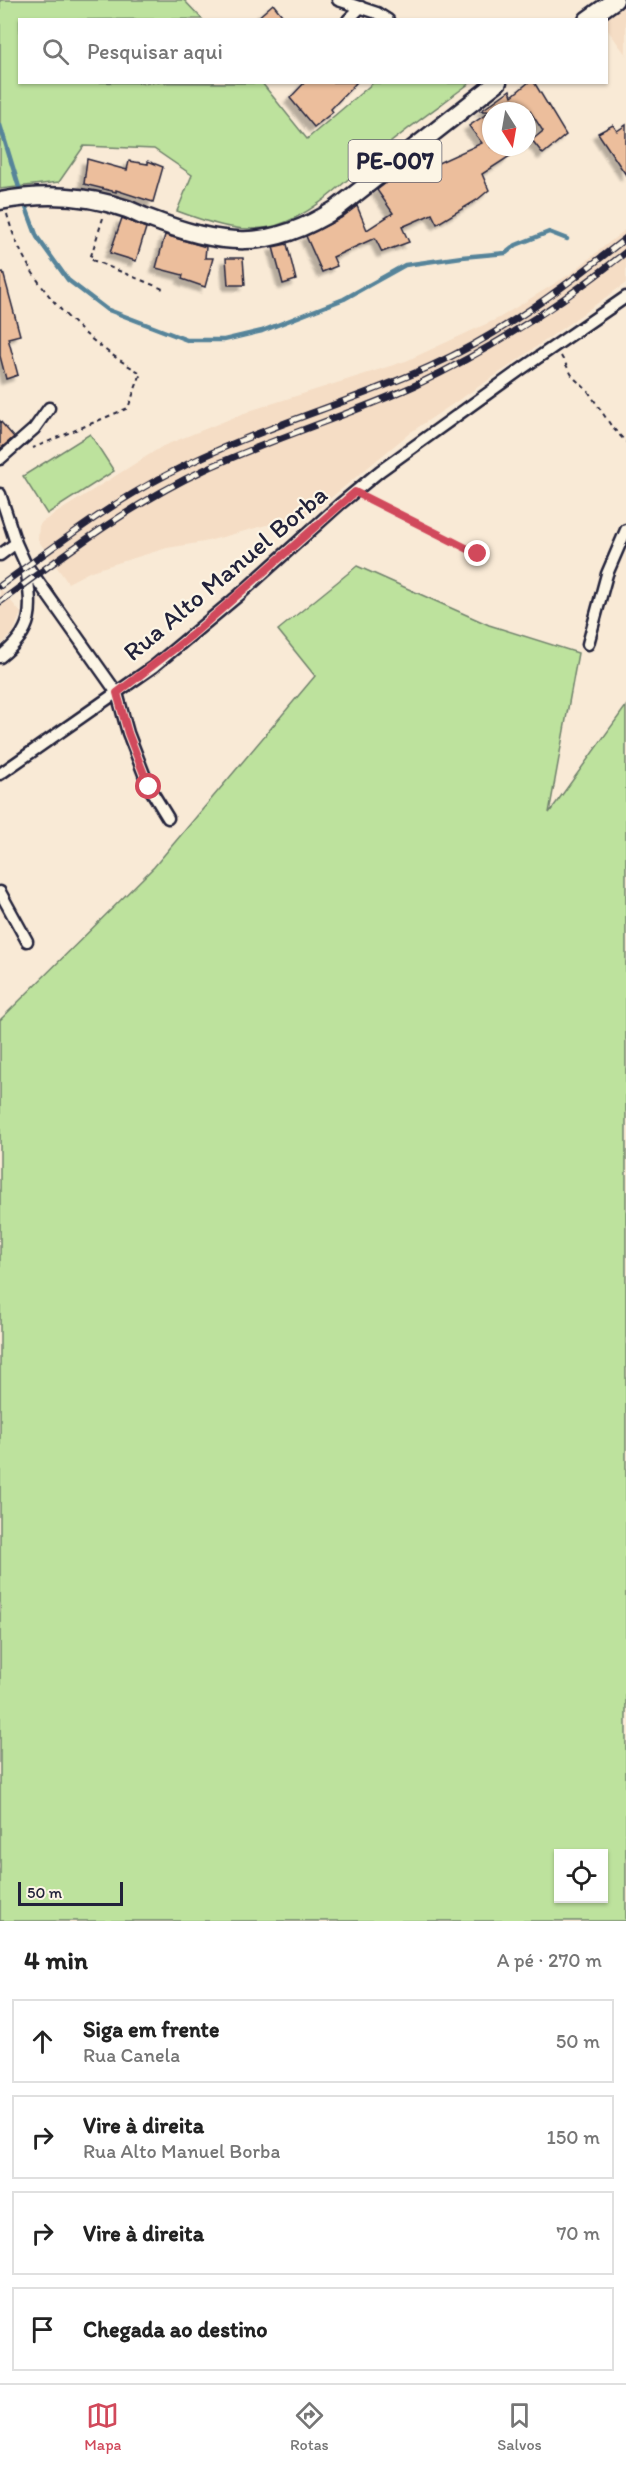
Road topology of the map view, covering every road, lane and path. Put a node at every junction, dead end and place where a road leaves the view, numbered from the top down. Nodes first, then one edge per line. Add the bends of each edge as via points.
1 (338, 0) edge
2 (615, 0) edge
3 (361, 7) junction
4 (350, 18) edge
5 (384, 18) edge
6 (588, 18) edge
7 (495, 84) edge
8 (5, 200) edge
9 (108, 204) junction
10 (163, 289) dead end
11 (626, 297) edge
12 (554, 346) junction
13 (49, 408) dead end
14 (626, 442) edge
15 (30, 449) dead end
16 (0, 459) edge
17 (355, 492) junction
18 (0, 494) edge
19 (626, 530) edge
20 (16, 543) junction
21 (478, 554) dead end
22 (0, 555) edge
23 (26, 563) junction
24 (588, 644) dead end
25 (0, 657) edge
26 (117, 693) junction
27 (0, 774) edge
28 (168, 818) dead end
29 (0, 892) edge
30 (27, 941) dead end

1 - 3 street
2 - 6 main road
3 - 4 street
3 - 5 street
7 - 9 main road, PE-007 via 336,209 288,234 266,239 220,240
8 - 9 main road, PE-007 via 48,196
8 - 15 path via 12,234 54,304 120,362 141,373 128,408
9 - 10 path via 90,259
11 - 12 street, Rua Alto Manuel Borba
12 - 14 path via 573,377
12 - 17 street, Rua Alto Manuel Borba
13 - 16 street via 34,429
17 - 21 path
17 - 26 street, Rua Alto Manuel Borba via 199,629
18 - 20 street
19 - 24 street via 607,574
20 - 22 street
20 - 23 street
23 - 25 street via 31,601 28,623 19,642
23 - 26 street
26 - 27 street, Rua Alto Manuel Borba
26 - 28 street via 149,787
29 - 30 street

